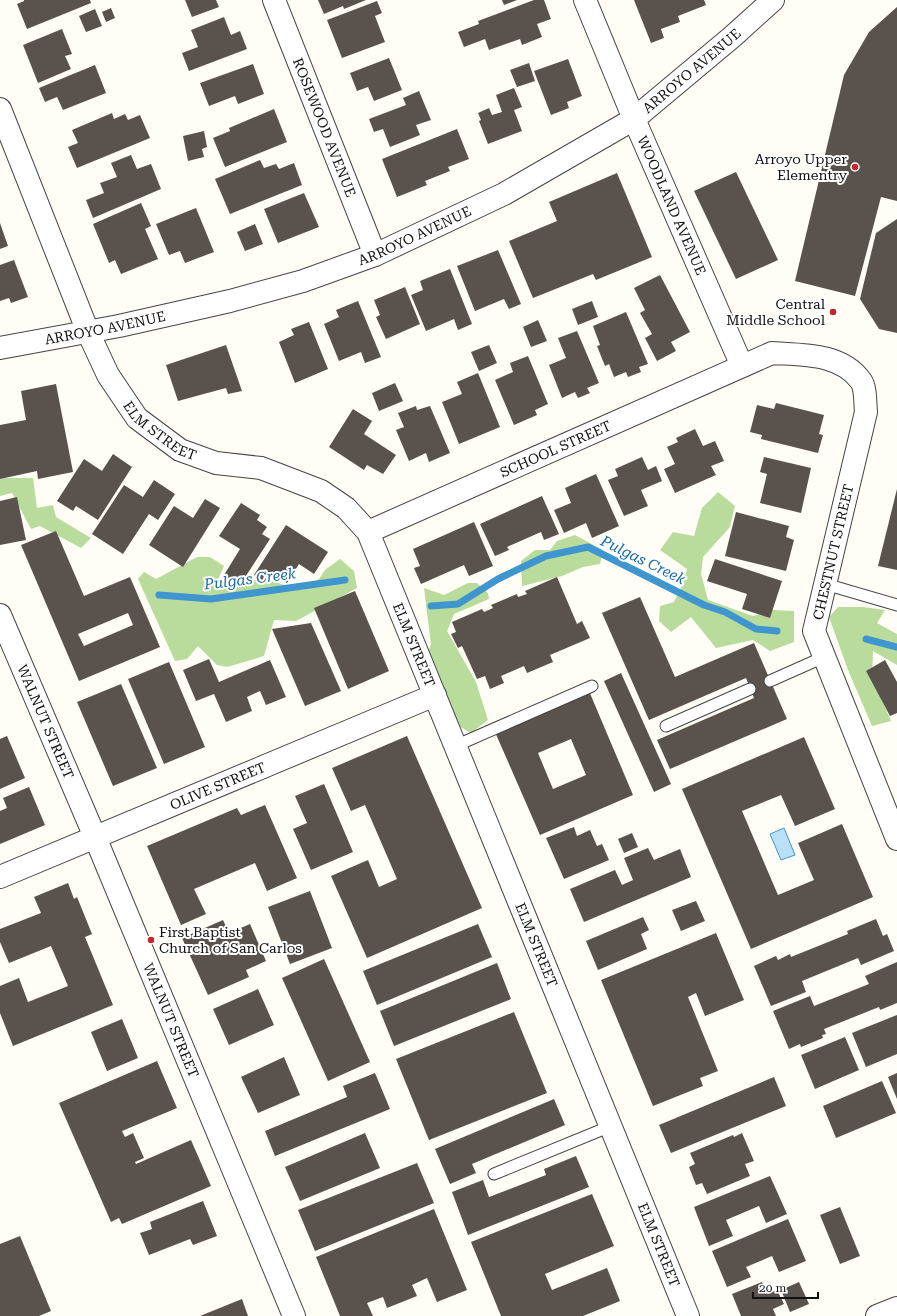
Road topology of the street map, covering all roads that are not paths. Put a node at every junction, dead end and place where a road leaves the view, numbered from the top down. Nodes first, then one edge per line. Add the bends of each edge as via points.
1 (274, 0) edge
2 (585, 0) edge
3 (773, 0) edge
4 (0, 110) edge
5 (634, 119) junction
6 (375, 255) junction
7 (88, 332) junction
8 (0, 348) edge
9 (742, 366) junction
10 (368, 532) junction
11 (825, 584) junction
12 (897, 605) edge
13 (0, 615) edge
14 (824, 658) junction
15 (770, 681) dead end
16 (592, 686) dead end
17 (750, 689) dead end
18 (435, 695) junction
19 (666, 726) dead end
20 (455, 746) junction
21 (95, 837) junction
22 (897, 838) edge
23 (0, 877) edge
24 (611, 1126) junction
25 (494, 1174) dead end
26 (897, 1308) edge
27 (294, 1316) edge
28 (688, 1316) edge
29 (877, 1316) edge

1 - 6 street, ROSEWOOD AVENUE
2 - 5 street, WOODLAND AVENUE
3 - 5 street, ARROYO AVENUE
4 - 7 street, ELM STREET
5 - 6 street, ARROYO AVENUE via 504,194
5 - 9 street, WOODLAND AVENUE
6 - 7 street, ARROYO AVENUE via 303,281 230,301
7 - 8 street, ARROYO AVENUE
7 - 10 street, ELM STREET via 108,375 137,418 180,450 216,462 261,468 321,491 346,508
9 - 10 street, SCHOOL STREET
9 - 11 street, CHESTNUT STREET via 772,353 819,356 843,364 862,382 866,412
10 - 18 street, ELM STREET
11 - 12 lane
11 - 14 street, CHESTNUT STREET via 814,632
13 - 21 street, WALNUT STREET
14 - 15 lane
14 - 22 street, CHESTNUT STREET
16 - 20 lane
17 - 19 lane
18 - 20 street, ELM STREET
18 - 21 street, OLIVE STREET
20 - 24 street, ELM STREET
21 - 23 street, OLIVE STREET
21 - 27 street, WALNUT STREET
24 - 25 lane
24 - 28 street, ELM STREET
26 - 29 street

